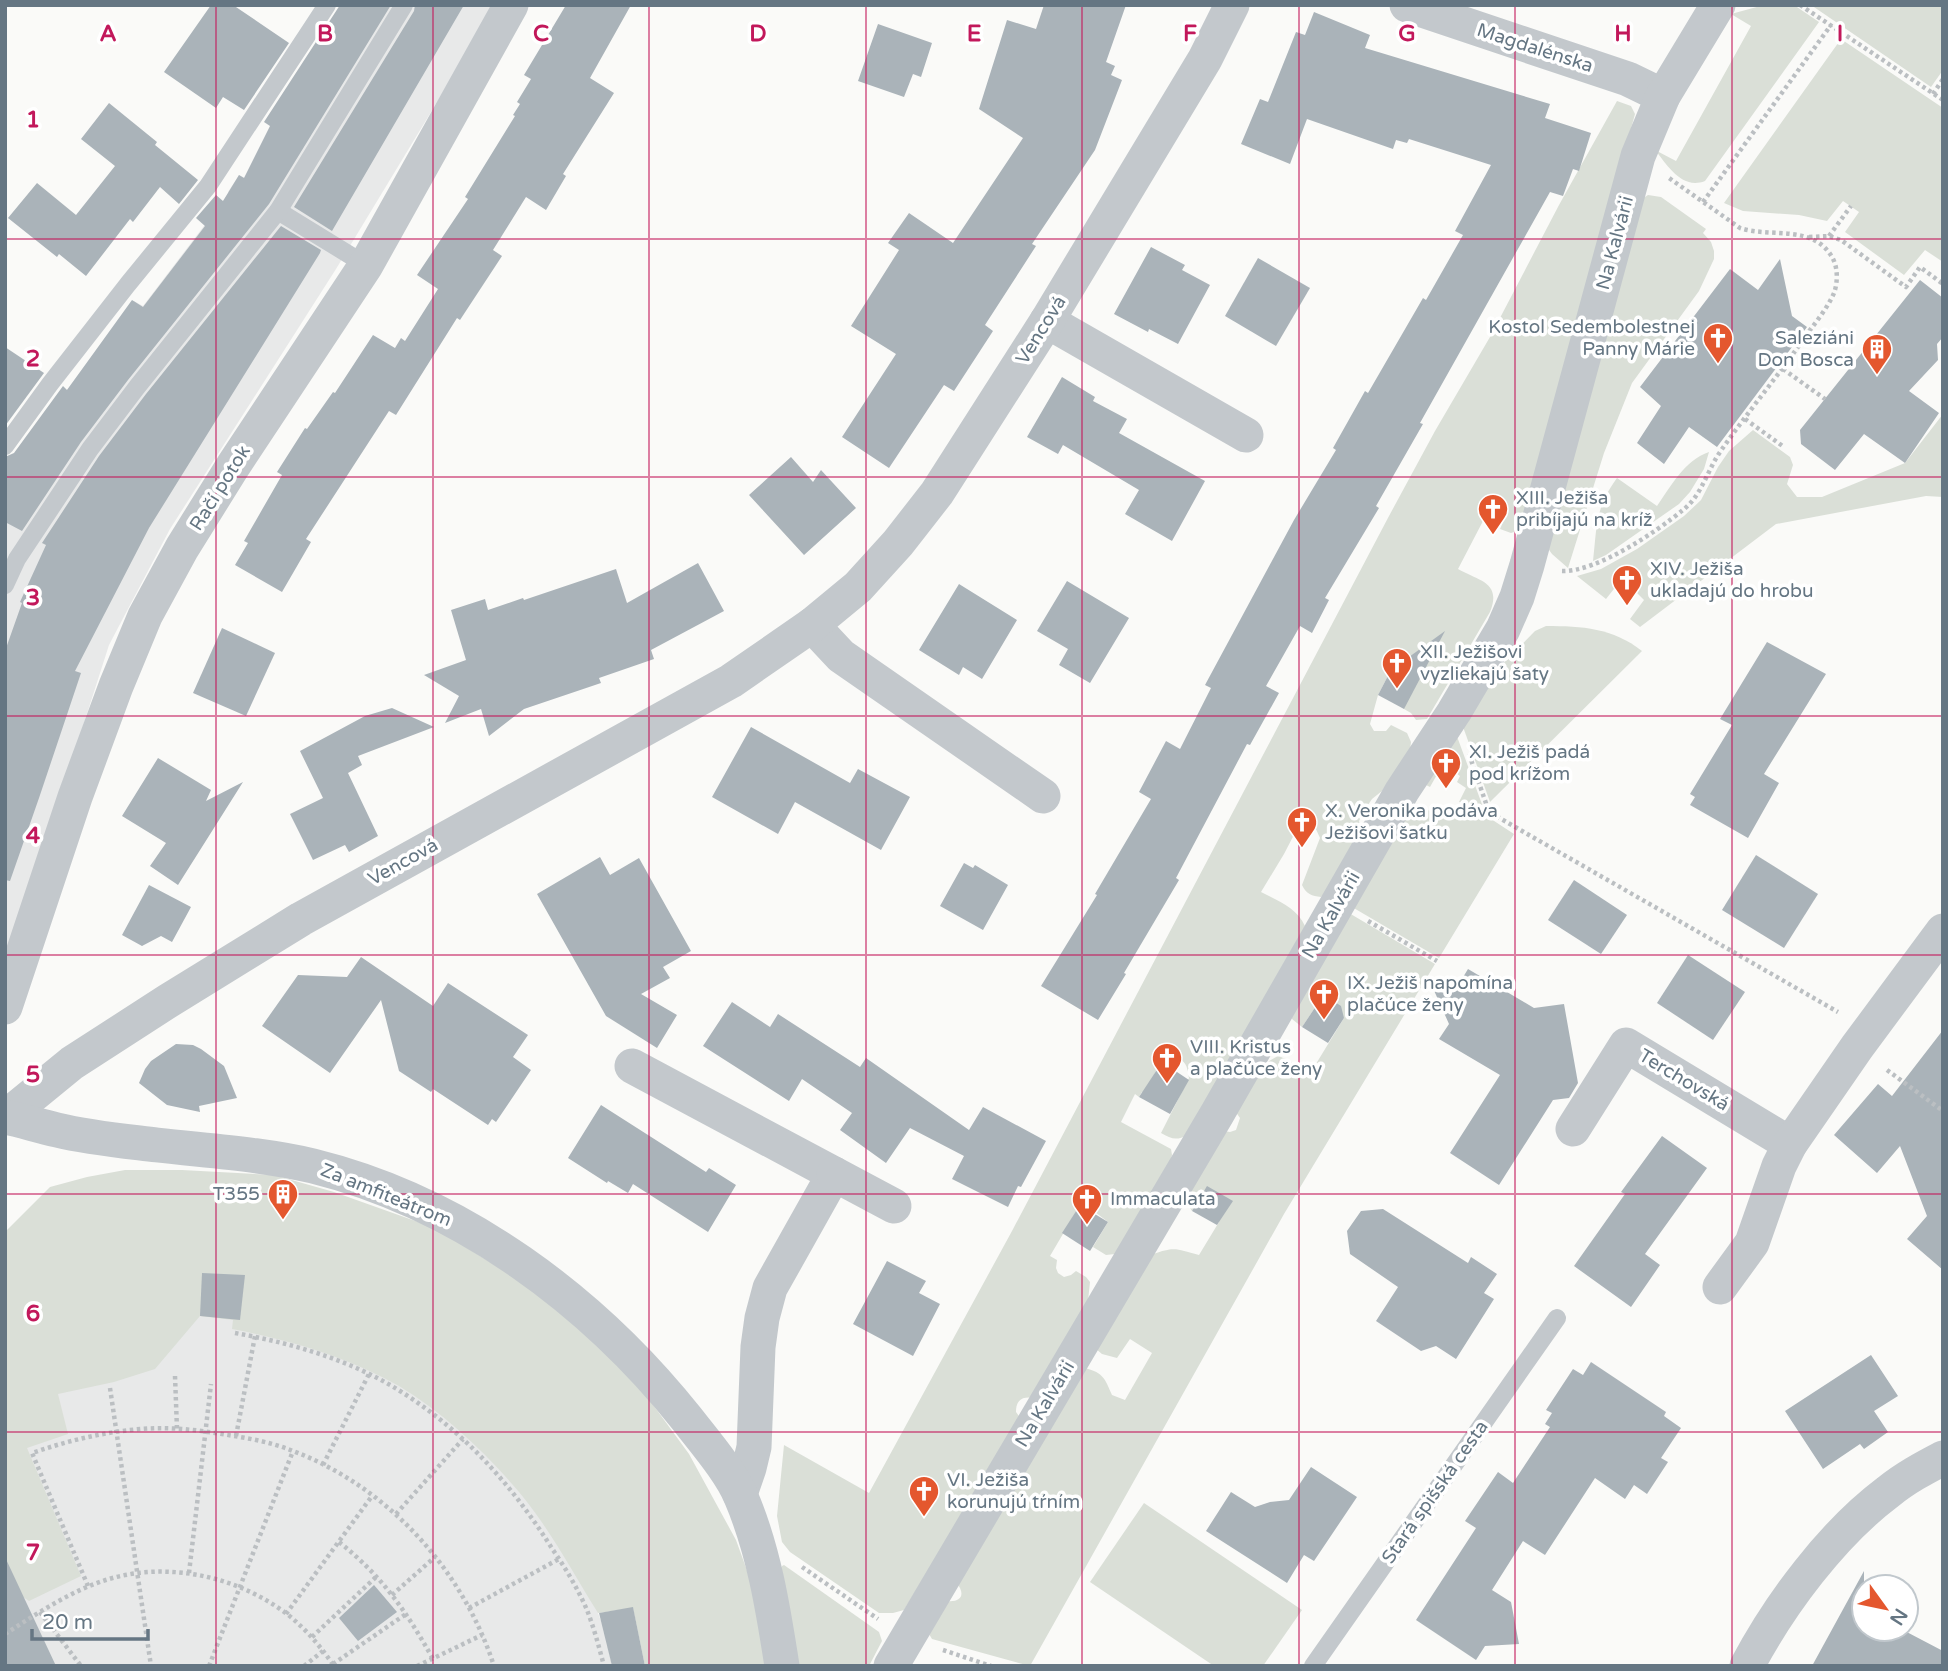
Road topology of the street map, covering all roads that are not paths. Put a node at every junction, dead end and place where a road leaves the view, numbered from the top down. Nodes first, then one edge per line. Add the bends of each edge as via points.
1 (327, 5) edge
2 (404, 5) edge
3 (511, 5) edge
4 (1232, 5) edge
5 (1407, 5) edge
6 (1718, 5) edge
7 (1662, 96) junction
8 (278, 211) junction
9 (366, 265) junction
10 (1047, 320) junction
11 (1246, 435) dead end
12 (5, 446) edge
13 (11, 556) edge
14 (5, 585) edge
15 (812, 625) junction
16 (1043, 796) dead end
17 (1943, 931) edge
18 (5, 1007) edge
19 (632, 1066) dead end
20 (6, 1115) edge
21 (1573, 1129) dead end
22 (1790, 1144) junction
23 (834, 1174) junction
24 (894, 1206) dead end
25 (1720, 1287) dead end
26 (1557, 1318) dead end
27 (1943, 1458) edge
28 (740, 1494) junction
29 (899, 1652) edge
30 (782, 1666) edge
31 (1313, 1666) edge
32 (1747, 1666) edge

1 - 12 lane via 208,186
2 - 8 lane
3 - 9 street, Račí potok
4 - 10 street, Vencová via 1205,59
5 - 7 street, Magdalénska via 1628,79
6 - 7 street, Na Kalvárii
7 - 29 street, Na Kalvárii via 1638,156 1535,535 1503,629 1402,791
8 - 9 lane
8 - 13 lane via 129,397
9 - 18 street, Račí potok via 233,466 145,616 75,797
10 - 11 street
10 - 15 street, Vencová via 937,493 858,587
13 - 14 lane
15 - 16 street via 841,656
15 - 20 street, Vencová via 731,681 290,926 72,1063
17 - 22 street
19 - 23 street
20 - 28 street, Za amfiteátrom via 59,1131 314,1166 365,1182 472,1230 588,1313 672,1399
21 - 22 street, Terchovská via 1626,1045
22 - 25 street via 1752,1243
23 - 24 street
23 - 28 street via 770,1288 758,1347 754,1447
26 - 31 lane, Stará spišská cesta
27 - 32 street via 1886,1493 1856,1520 1784,1605
28 - 30 street, Za amfiteátrom via 760,1549

